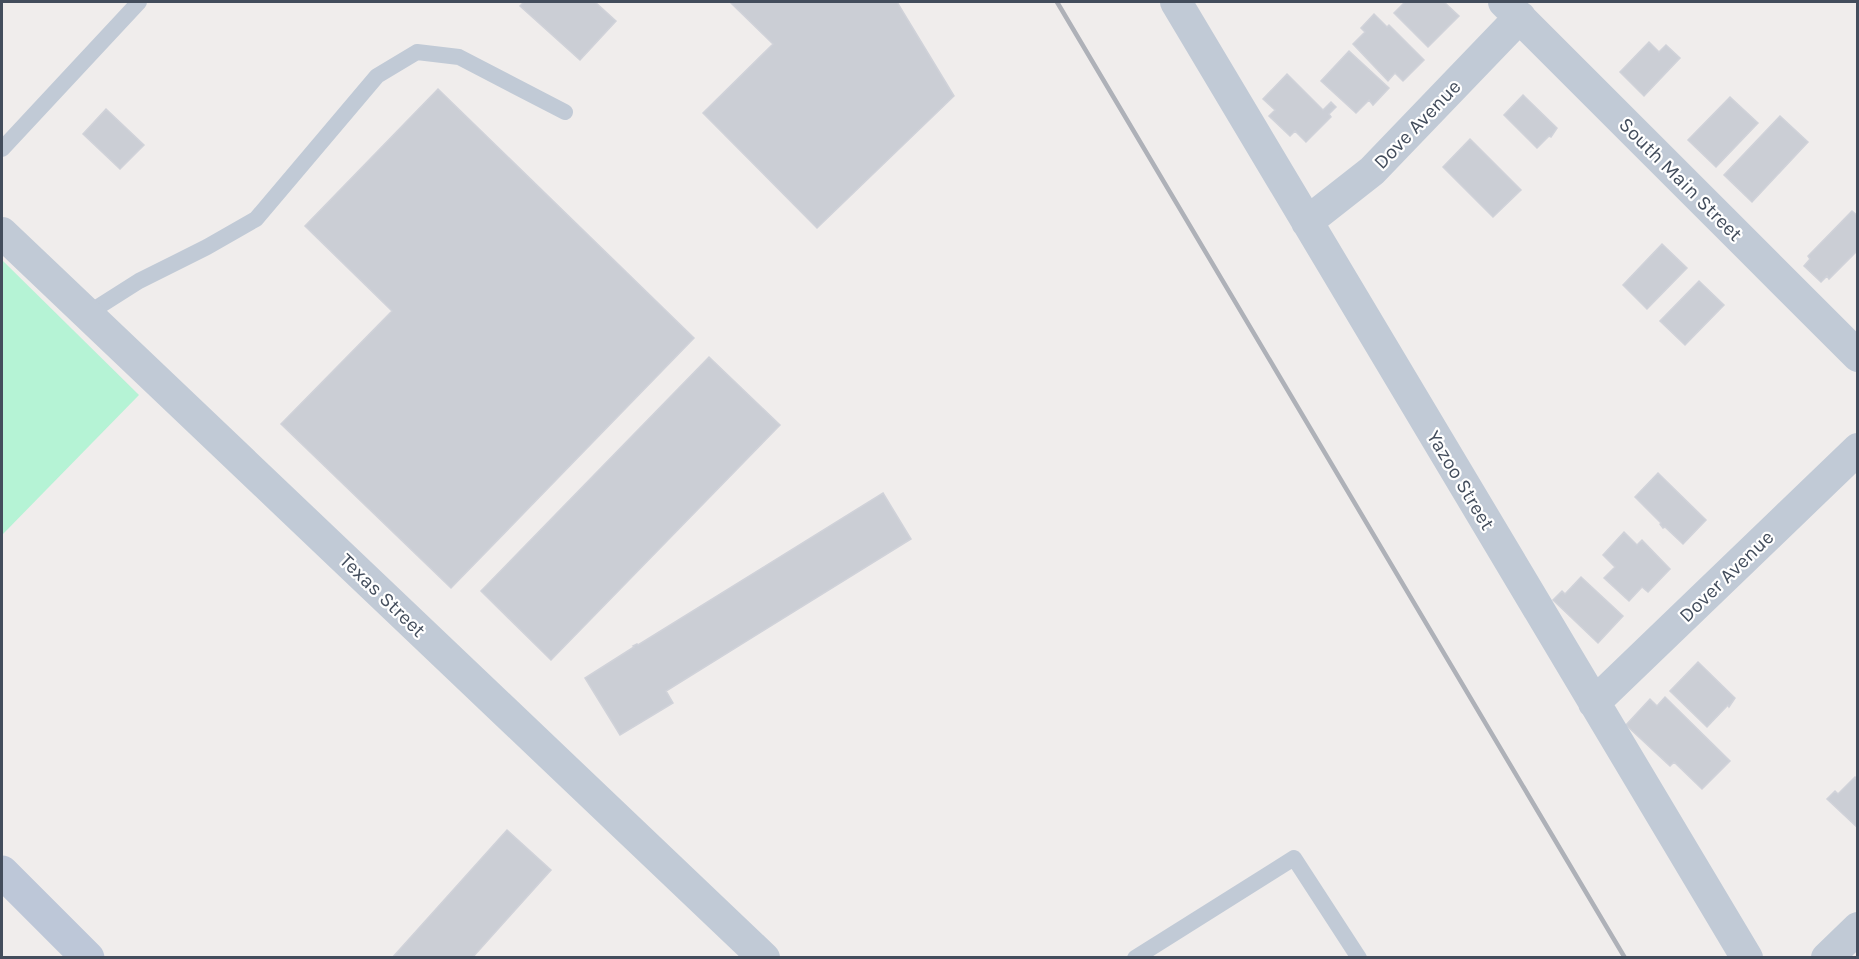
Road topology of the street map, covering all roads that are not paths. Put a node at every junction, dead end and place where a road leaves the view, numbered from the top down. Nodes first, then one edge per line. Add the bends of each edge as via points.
1 (139, 2) edge
2 (1176, 2) edge
3 (1512, 9) edge
4 (565, 112) dead end
5 (2, 149) edge
6 (1307, 222) junction
7 (2, 233) edge
8 (87, 314) junction
9 (1857, 356) edge
10 (1857, 448) edge
11 (1594, 703) junction
12 (2, 872) edge
13 (1857, 928) edge
14 (88, 957) edge
15 (764, 957) edge
16 (1135, 957) edge
17 (1359, 957) edge
18 (1748, 957) edge
19 (1827, 957) edge

1 - 5 lane
2 - 6 street, Yazoo Street
3 - 6 street, Dove Avenue via 1372,171
3 - 9 street, South Main Street
4 - 8 lane via 459,57 417,52 377,76 256,219
6 - 11 street, Yazoo Street
7 - 8 street, Texas Street
8 - 15 street, Texas Street
10 - 11 street, Dover Avenue
11 - 18 street, Yazoo Street
12 - 14 main road
13 - 19 street
16 - 17 lane via 1294,858

